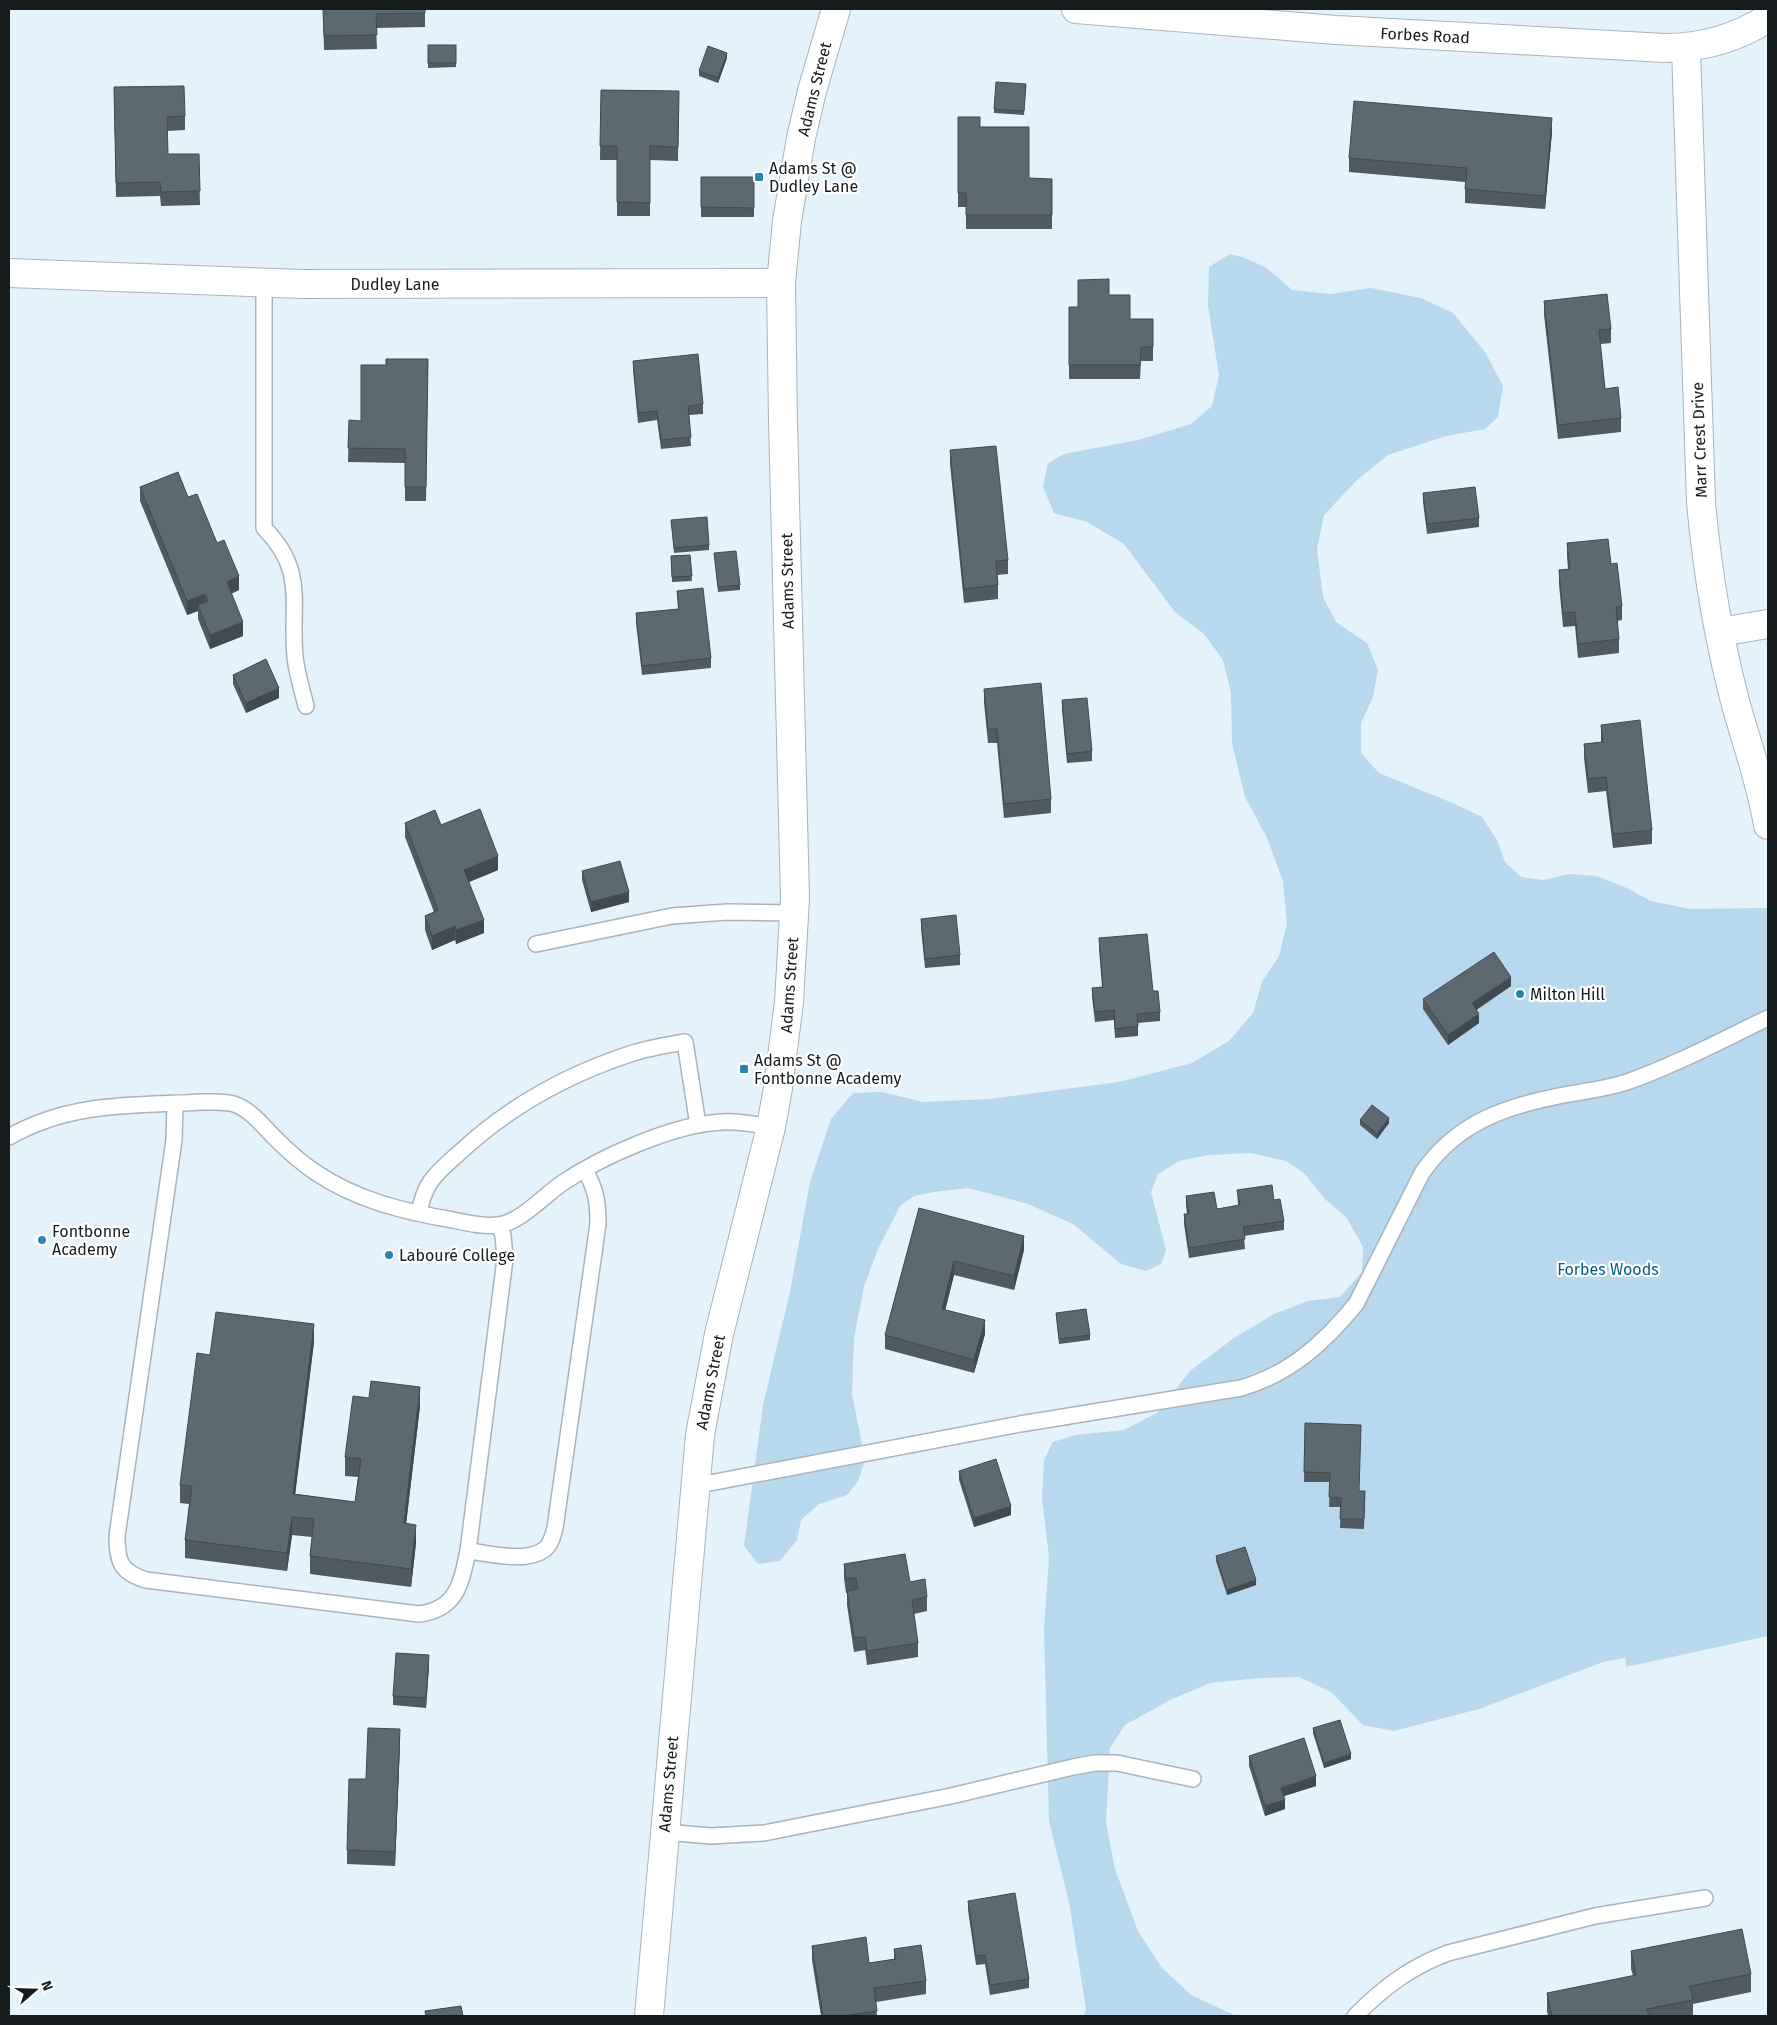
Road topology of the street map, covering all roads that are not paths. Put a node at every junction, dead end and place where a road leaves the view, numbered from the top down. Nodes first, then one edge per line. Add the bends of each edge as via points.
1 (836, 9) edge
2 (1076, 9) edge
3 (1768, 18) edge
4 (1686, 48) junction
5 (9, 272) edge
6 (264, 283) junction
7 (782, 283) junction
8 (1768, 624) edge
9 (1720, 632) junction
10 (306, 706) dead end
11 (1768, 825) edge
12 (793, 913) junction
13 (536, 944) dead end
14 (1768, 1018) edge
15 (175, 1104) junction
16 (698, 1126) junction
17 (770, 1127) junction
18 (9, 1137) edge
19 (584, 1170) junction
20 (419, 1213) junction
21 (499, 1226) junction
22 (694, 1486) junction
23 (468, 1551) junction
24 (1193, 1779) dead end
25 (664, 1832) junction
26 (1705, 1898) dead end
27 (649, 2016) edge
28 (1355, 2016) edge

1 - 7 street, Adams Street via 801,138 787,221
2 - 4 street, Forbes Road via 1346,30
3 - 4 street, Forbes Road via 1724,39
4 - 9 street, Marr Crest Drive via 1701,502
5 - 6 street, Dudley Lane
6 - 7 street, Dudley Lane
6 - 10 lane via 264,528 287,557 292,575 296,595 296,658
7 - 12 street, Adams Street
8 - 9 street
9 - 11 street, Marr Crest Drive
12 - 13 lane via 727,912 672,916
12 - 17 street, Adams Street via 786,1033
14 - 22 lane via 1641,1076 1609,1088 1516,1106 1490,1115 1457,1136 1422,1173 1356,1304 1311,1352 1267,1379 1241,1388 1028,1423
15 - 18 lane via 100,1107 58,1115
15 - 20 lane via 234,1104 253,1115 292,1155 315,1172 339,1186 392,1207
15 - 23 lane via 174,1140 117,1536 123,1568 132,1576 146,1580 419,1614 441,1608 451,1599 459,1588
16 - 17 lane via 736,1121
16 - 19 lane via 653,1139
16 - 20 lane via 685,1042 631,1053 564,1080 495,1123 431,1182
17 - 22 street, Adams Street via 719,1334
19 - 21 lane via 521,1215
19 - 23 lane via 596,1195 598,1224 552,1540 546,1548 526,1556
20 - 21 lane
21 - 23 lane via 505,1259
22 - 25 street, Adams Street
24 - 25 lane via 1117,1763 1095,1763 764,1833 711,1836
25 - 27 street, Adams Street
26 - 28 lane via 1595,1916 1448,1953 1407,1972

